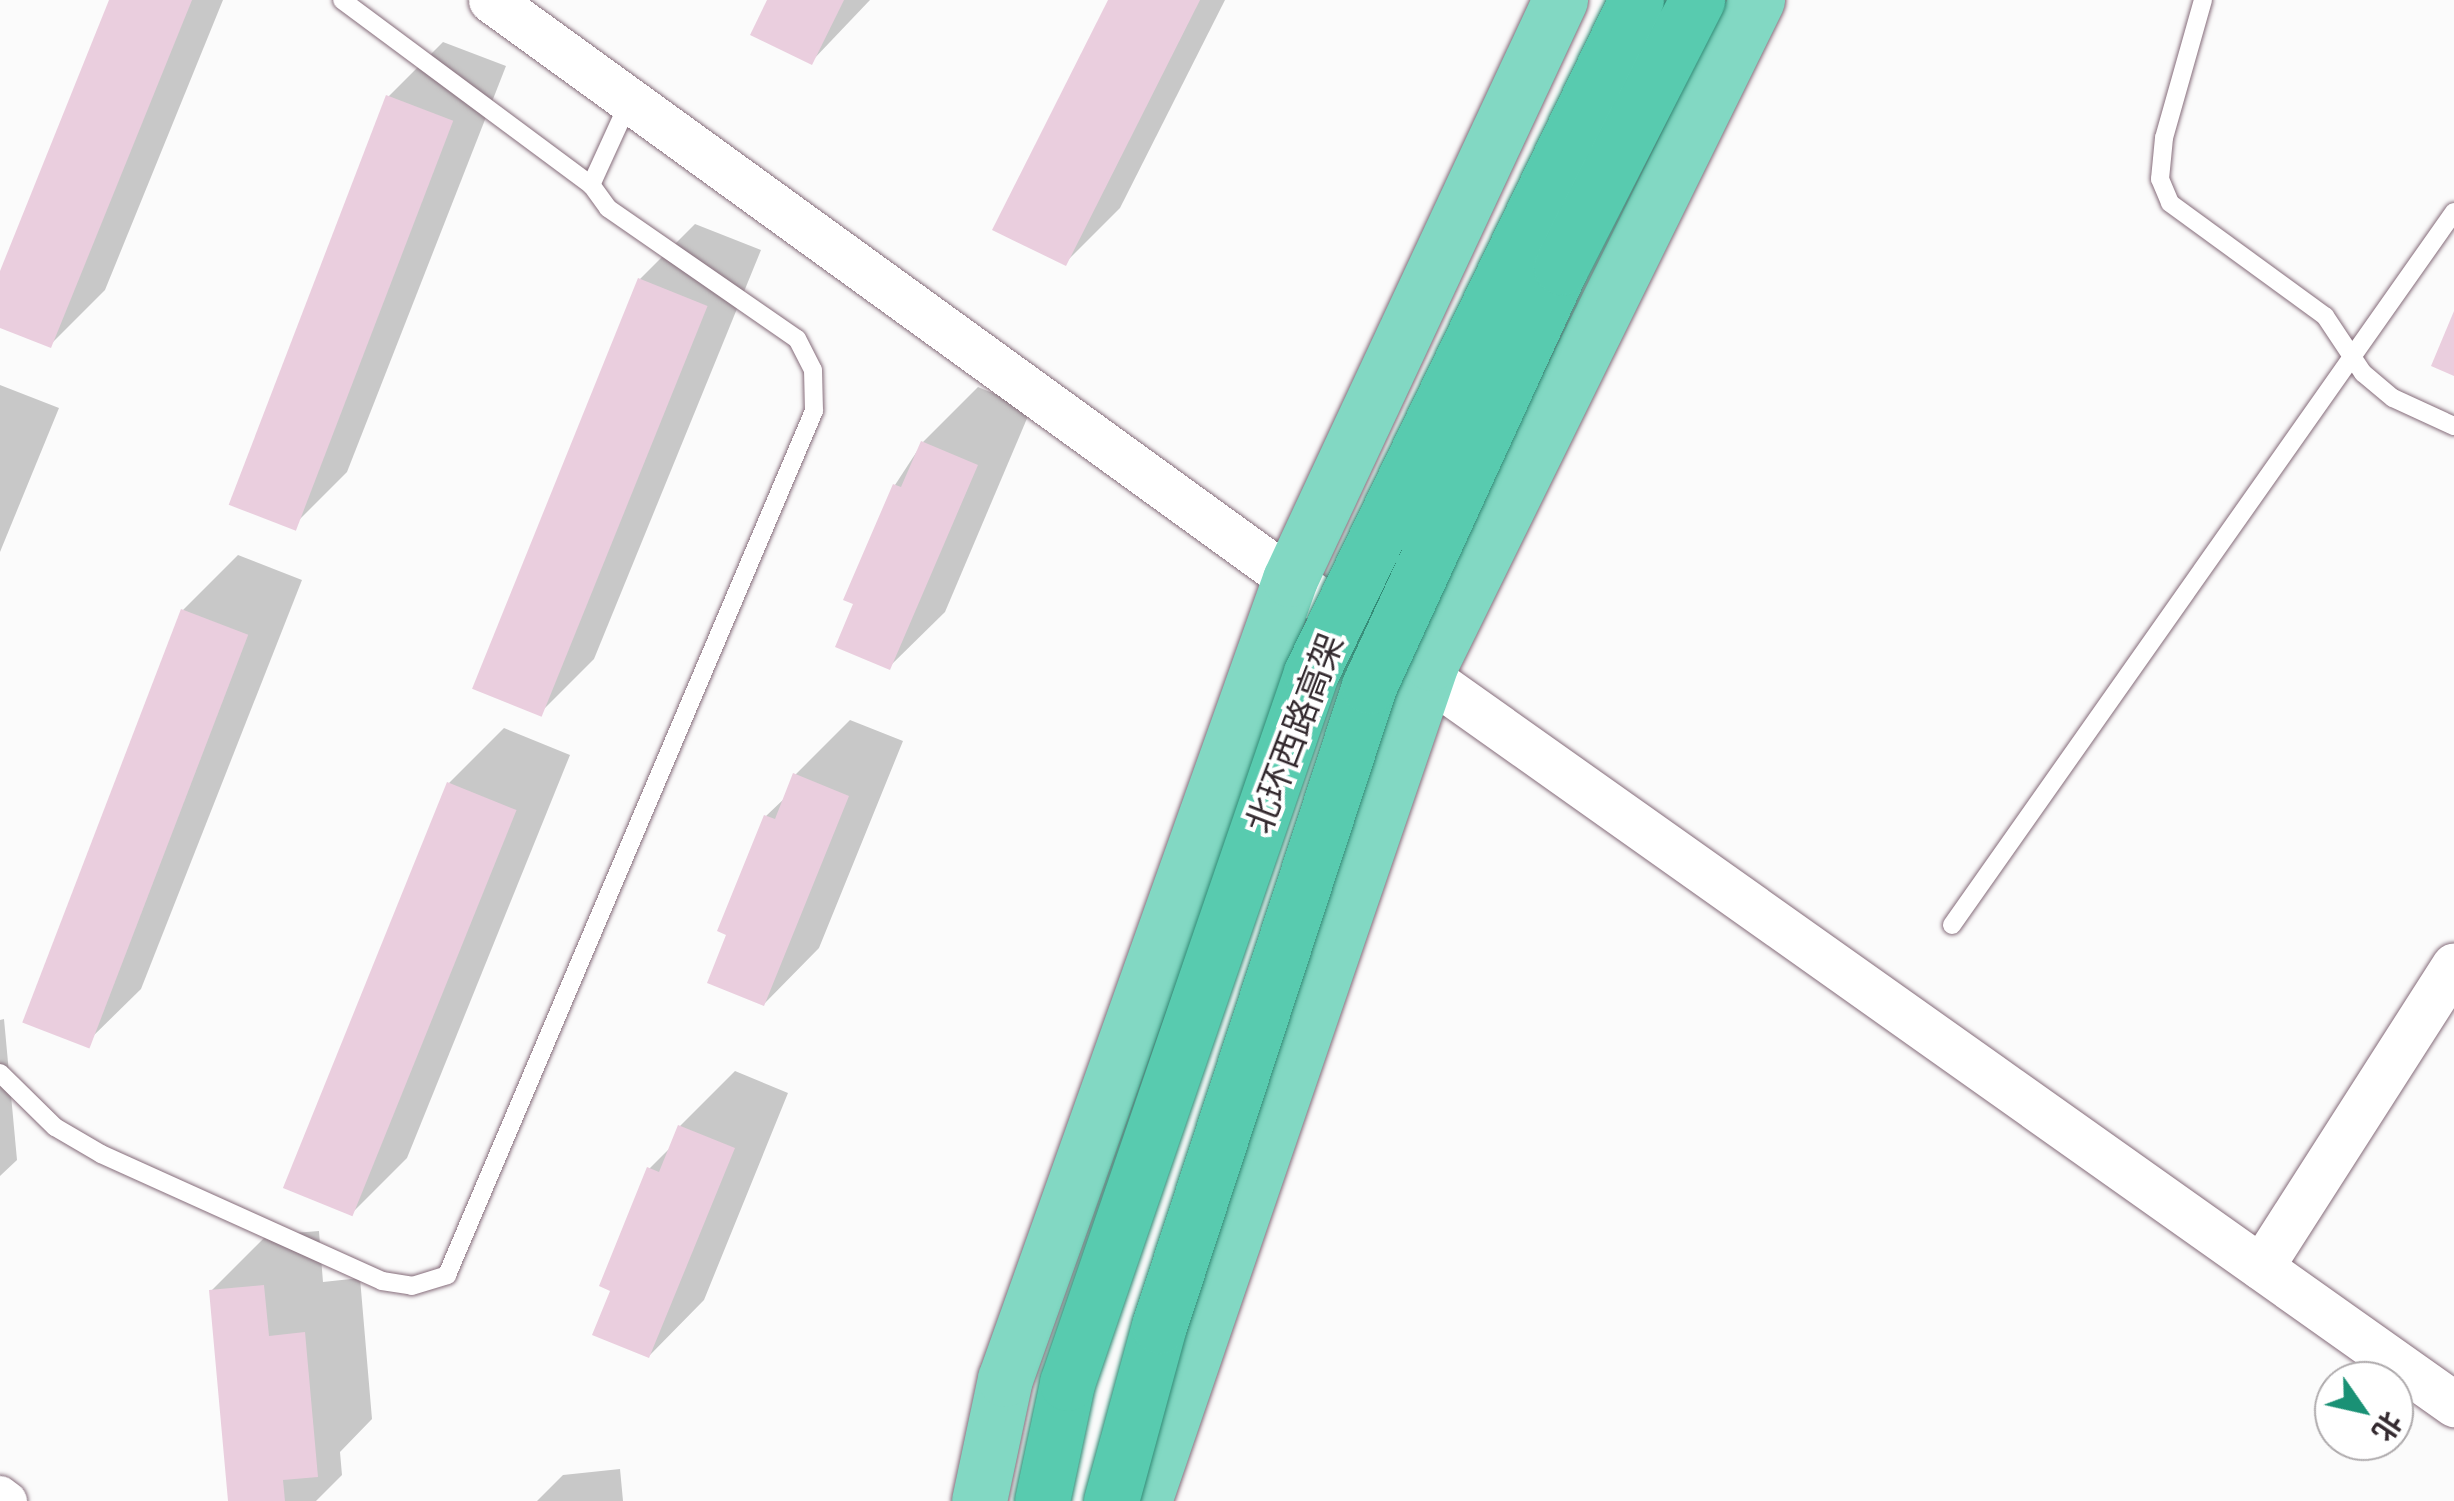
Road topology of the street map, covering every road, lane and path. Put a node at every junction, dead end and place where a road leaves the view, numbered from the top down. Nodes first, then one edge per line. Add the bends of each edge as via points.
1 (342, 0) edge
2 (491, 0) edge
3 (1560, 0) edge
4 (1636, 0) edge
5 (1698, 0) edge
6 (1758, 0) edge
7 (2204, 0) edge
8 (630, 100) junction
9 (592, 185) junction
10 (2454, 212) edge
11 (2352, 356) junction
12 (2454, 426) edge
13 (1290, 579) junction
14 (1427, 676) junction
15 (1952, 925) dead end
16 (2454, 964) edge
17 (0, 1072) edge
18 (2261, 1267) junction
19 (2454, 1404) edge
20 (0, 1495) edge
21 (8, 1501) edge
22 (979, 1501) edge
23 (1042, 1501) edge
24 (1111, 1501) edge
25 (1144, 1501) edge

1 - 9 lane
2 - 8 street
3 - 13 main road
4 - 23 highway, 北环西路高架, bridge via 1312,673 1067,1383
5 - 24 highway, 北环西路高架, bridge via 1561,268 1369,686 1159,1326
6 - 14 main road
7 - 11 lane via 2164,138 2160,178 2170,203 2325,316
8 - 9 lane
8 - 13 street
9 - 17 lane via 608,208 798,340 813,370 814,411 448,1275 412,1286 382,1281 118,1162 55,1127
10 - 11 lane
11 - 12 lane via 2394,398
11 - 15 lane
13 - 14 street
13 - 22 main road via 1005,1379
14 - 18 street
14 - 25 main road
16 - 18 street
18 - 19 street
20 - 21 street

